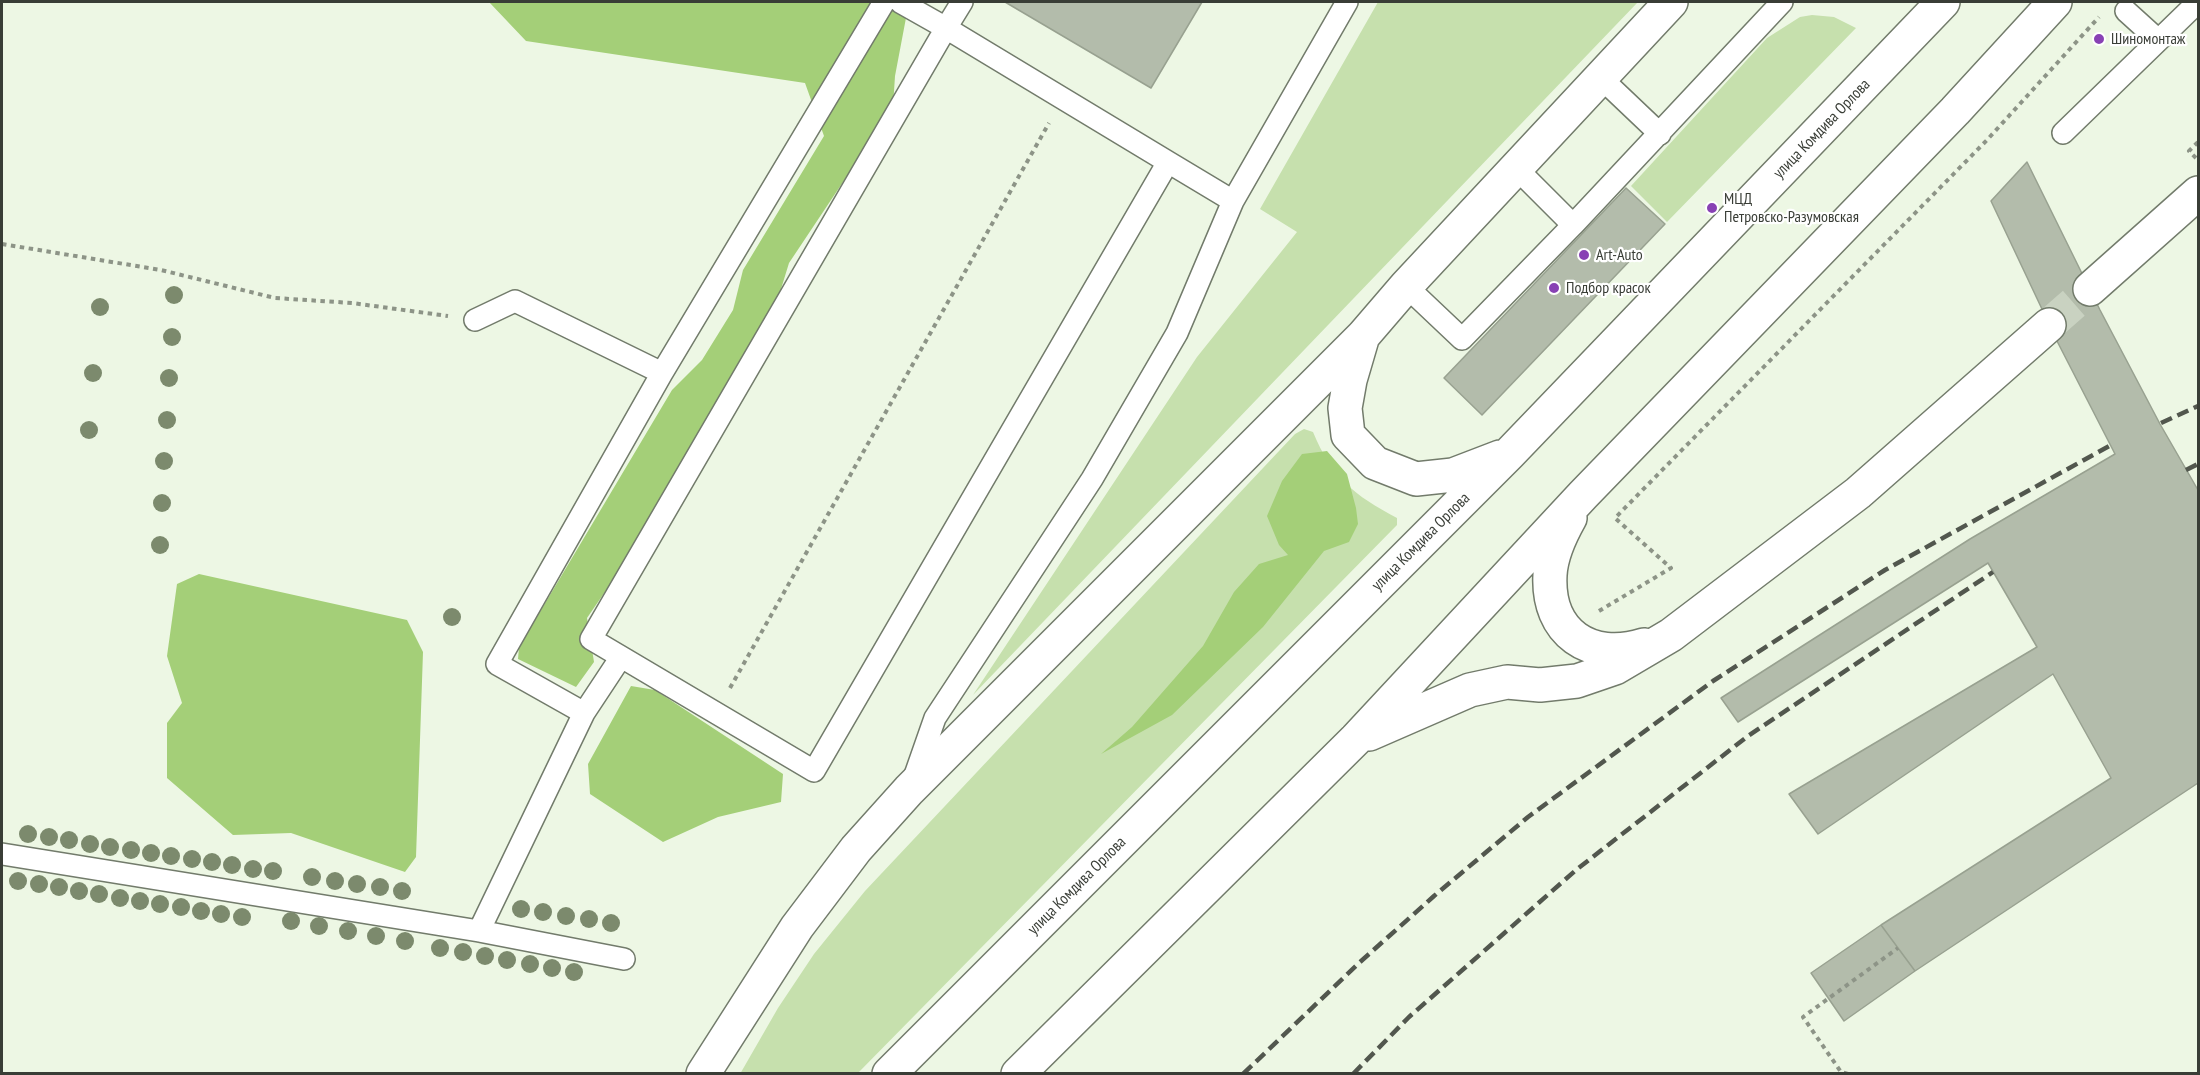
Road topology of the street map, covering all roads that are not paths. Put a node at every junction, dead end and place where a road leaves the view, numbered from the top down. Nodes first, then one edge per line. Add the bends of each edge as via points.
1 (884, 2) edge
2 (900, 2) edge
3 (962, 2) edge
4 (1347, 2) edge
5 (1671, 2) edge
6 (1782, 2) edge
7 (1943, 2) edge
8 (2055, 2) edge
9 (2198, 2) edge
10 (2116, 10) road end
11 (946, 28) junction
12 (2158, 40) junction
13 (1600, 77) junction
14 (2063, 133) dead end
15 (1659, 134) junction
16 (1168, 162) junction
17 (1516, 168) junction
18 (2199, 193) edge
19 (1233, 201) junction
20 (1573, 225) junction
21 (1406, 286) junction
22 (2090, 289) tunnel mouth
23 (476, 320) road end
24 (2049, 325) tunnel mouth
25 (1363, 336) junction
26 (662, 373) junction
27 (1510, 453) junction
28 (1583, 495) junction
29 (1671, 635) junction
30 (621, 657) junction
31 (584, 713) junction
32 (1356, 739) junction
33 (909, 790) junction
34 (2, 854) edge
35 (479, 931) junction
36 (624, 959) dead end
37 (703, 1074) edge
38 (889, 1074) edge
39 (1018, 1074) edge

1 - 26 lane
2 - 11 lane
3 - 11 lane
4 - 19 lane
5 - 13 main road
6 - 15 lane
7 - 27 main road, улица Комдива Орлова
8 - 28 main road via 1955,111
9 - 12 lane
10 - 12 lane
11 - 16 lane
11 - 30 lane via 591,639
12 - 14 lane
13 - 15 lane
13 - 17 main road
15 - 20 lane
16 - 19 lane
16 - 30 lane via 814,771
17 - 20 lane
17 - 21 main road
18 - 22 main road
19 - 33 lane via 1178,333 1092,479 935,718
20 - 21 lane via 1462,339
21 - 25 main road
23 - 26 lane via 515,301
24 - 29 main road via 1858,493
25 - 27 main road via 1345,408 1348,435 1375,463 1416,479 1453,475
25 - 33 main road
26 - 31 lane via 497,664
27 - 38 main road, улица Комдива Орлова
28 - 29 main road via 1562,533 1550,573 1552,605 1567,631 1592,647 1619,651
28 - 32 main road
29 - 32 main road via 1615,668 1577,681 1540,685 1507,682 1470,690
30 - 31 lane
31 - 35 lane
32 - 39 main road
33 - 37 main road via 856,849 797,927
34 - 35 lane
35 - 36 lane

